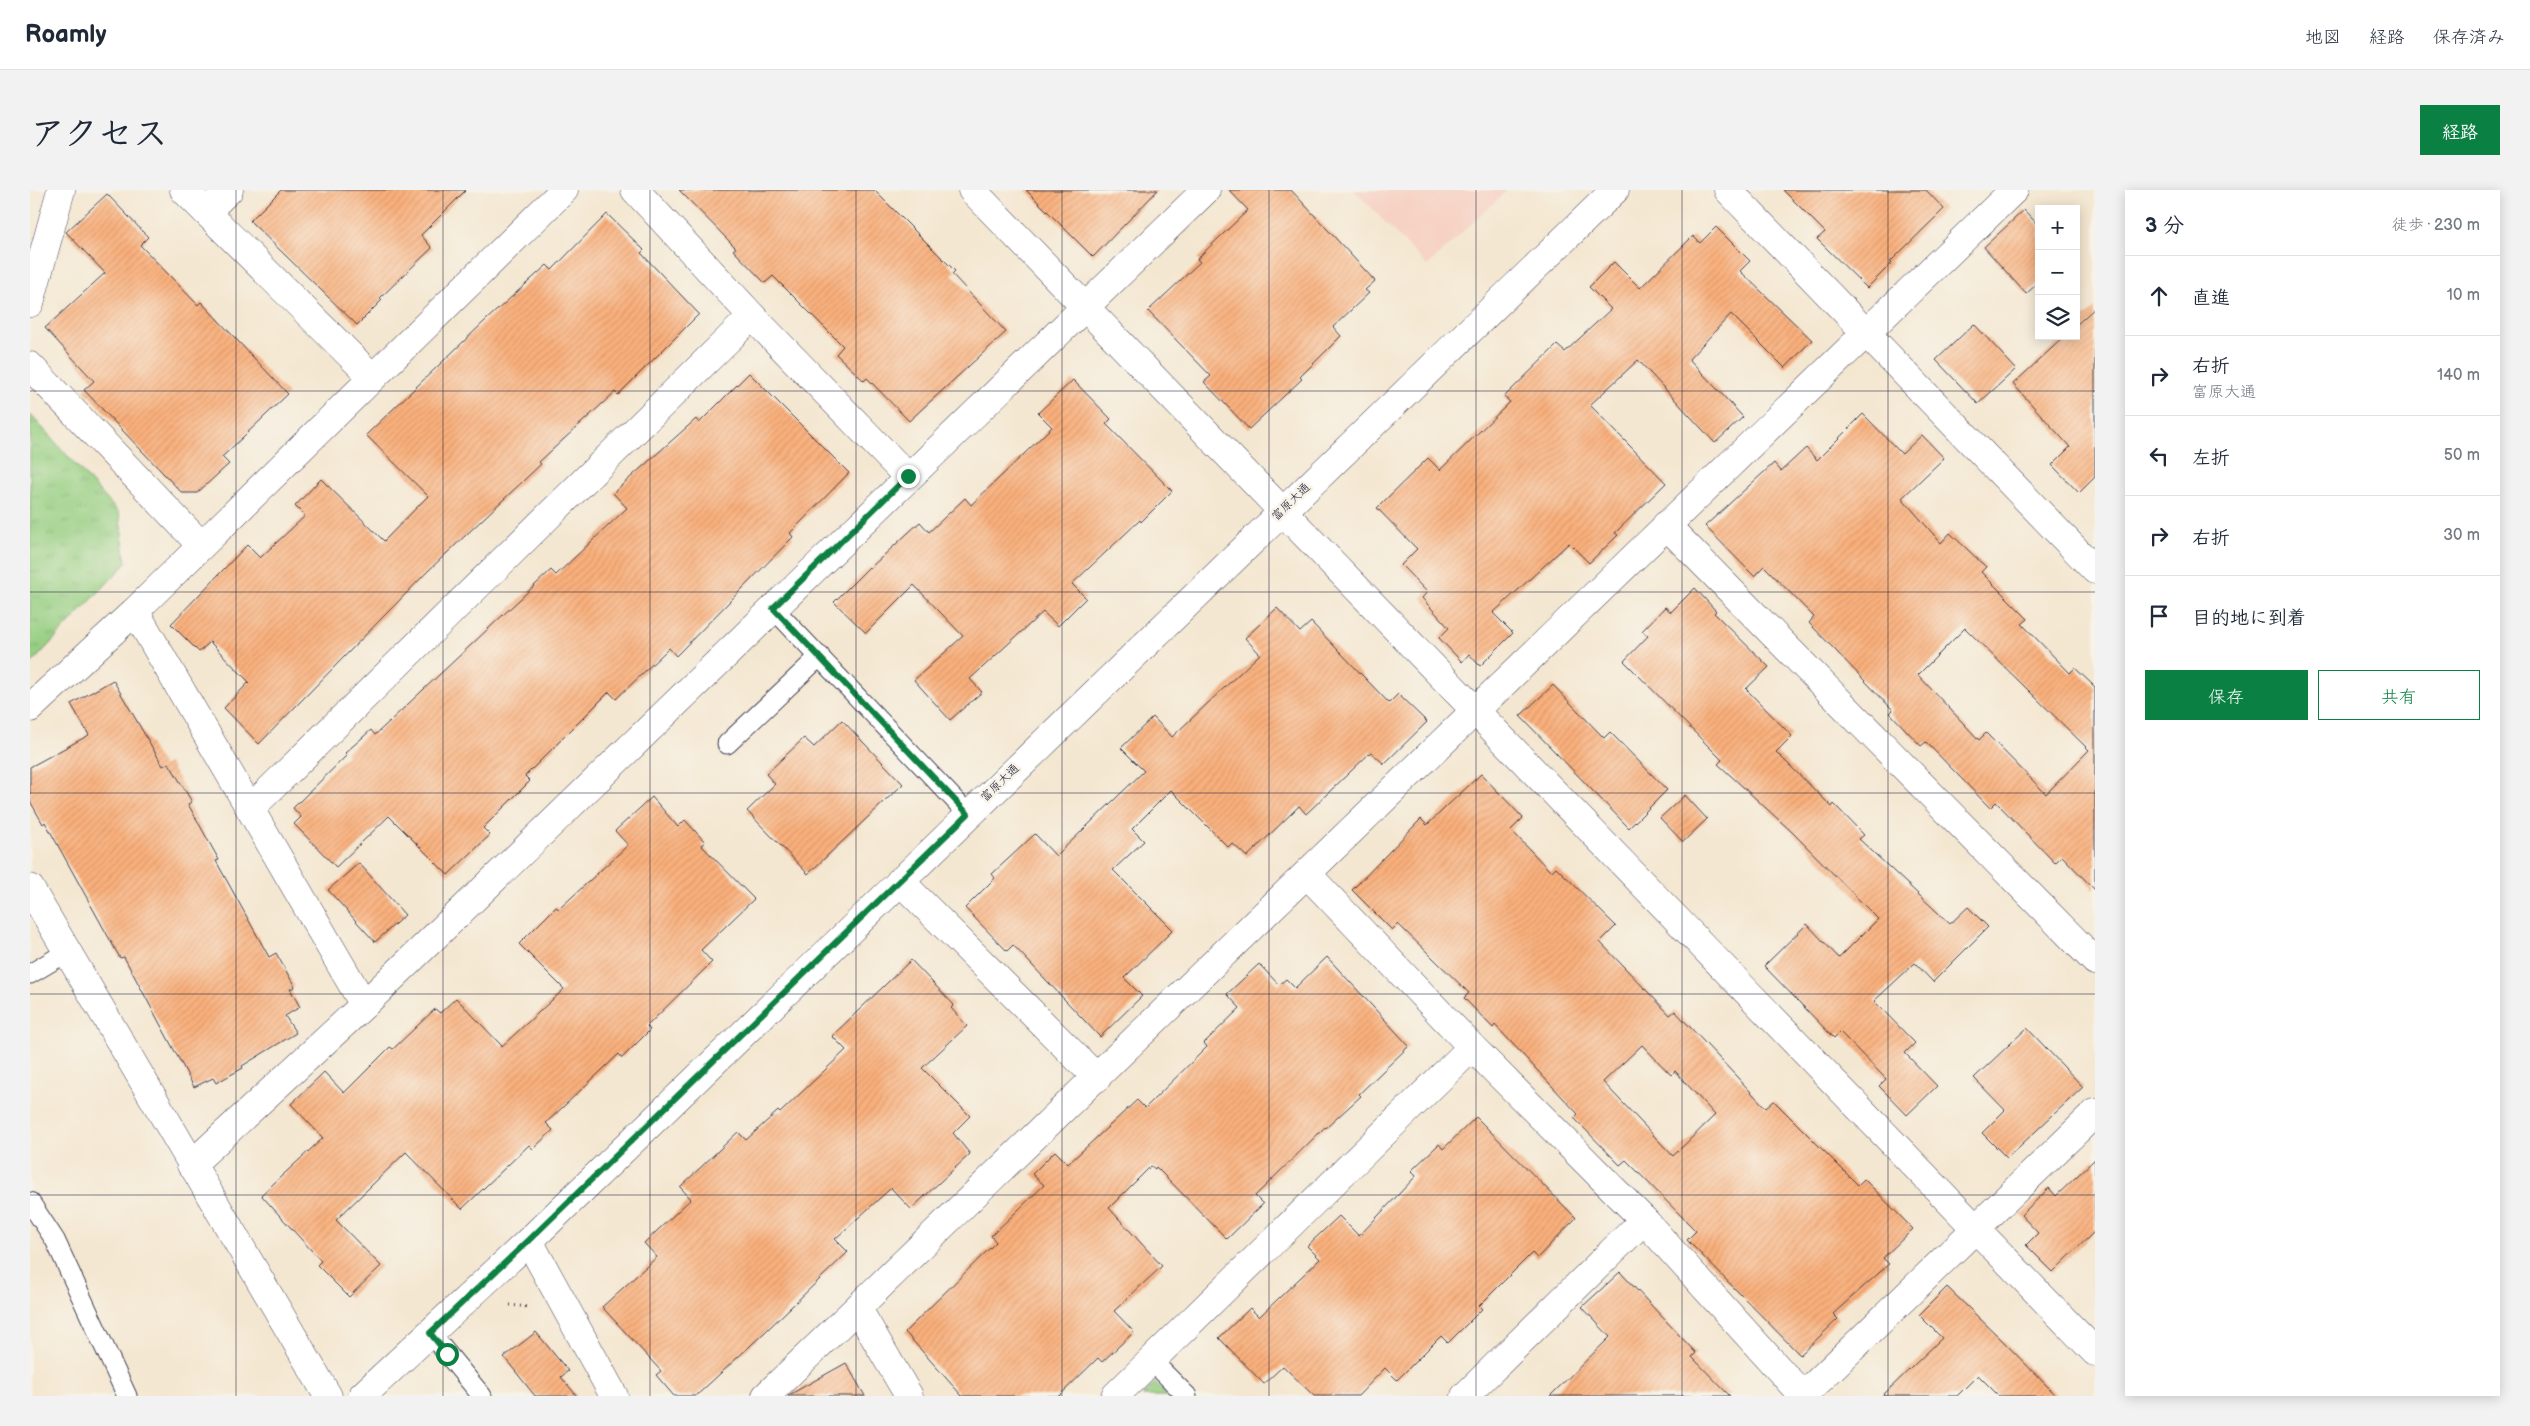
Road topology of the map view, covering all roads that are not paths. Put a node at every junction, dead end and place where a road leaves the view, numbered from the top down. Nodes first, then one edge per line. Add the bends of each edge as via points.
1 (61, 190) edge
2 (184, 190) edge
3 (229, 190) edge
4 (564, 190) edge
5 (635, 190) edge
6 (972, 190) edge
7 (1206, 190) edge
8 (1615, 190) edge
9 (1728, 190) edge
10 (2014, 190) edge
11 (206, 212) junction
12 (30, 303) edge
13 (1084, 307) junction
14 (752, 316) junction
15 (1867, 333) junction
16 (30, 366) edge
17 (372, 377) junction
18 (908, 476) junction
19 (1283, 510) junction
20 (1666, 525) junction
21 (200, 544) junction
22 (2095, 570) edge
23 (773, 608) junction
24 (135, 611) junction
25 (820, 656) junction
26 (30, 708) edge
27 (1477, 711) junction
28 (727, 744) dead end
29 (250, 809) junction
30 (968, 814) junction
31 (1307, 874) junction
32 (900, 881) junction
33 (30, 888) edge
34 (67, 952) junction
35 (2095, 961) edge
36 (30, 974) edge
37 (364, 1004) junction
38 (1472, 1047) junction
39 (1098, 1078) junction
40 (2095, 1113) edge
41 (191, 1165) junction
42 (30, 1202) edge
43 (1644, 1220) junction
44 (1976, 1229) junction
45 (528, 1241) junction
46 (858, 1309) junction
47 (430, 1333) junction
48 (2095, 1352) edge
49 (1152, 1361) junction
50 (127, 1396) edge
51 (328, 1396) edge
52 (362, 1396) edge
53 (482, 1396) edge
54 (614, 1396) edge
55 (766, 1396) edge
56 (909, 1396) edge
57 (1115, 1396) edge
58 (1187, 1396) edge
59 (1465, 1396) edge
60 (1803, 1396) edge

1 - 12 street
2 - 11 street
3 - 11 street
4 - 17 street
5 - 14 street
6 - 13 street
7 - 13 street
8 - 19 street, 富原大通
9 - 15 street
10 - 15 street
11 - 17 street
13 - 18 street
13 - 19 street
14 - 18 street
14 - 29 street
15 - 20 street
15 - 22 street
16 - 21 street
17 - 21 street
18 - 23 street
19 - 27 street
19 - 30 street, 富原大通
20 - 27 street
20 - 35 street
21 - 24 street
23 - 25 lane
23 - 37 street
24 - 26 street
24 - 29 street
25 - 28 lane
25 - 30 lane
27 - 31 street
27 - 44 street
29 - 37 street
30 - 32 street, 富原大通
31 - 38 street
31 - 39 street
32 - 39 street
32 - 45 street, 富原大通
33 - 34 street
34 - 36 lane
34 - 41 street
37 - 41 street
38 - 43 street
38 - 49 street
39 - 46 street
40 - 44 street
41 - 51 street
42 - 50 lane via 54,1240
43 - 59 street
43 - 60 street
44 - 48 street
44 - 60 street
45 - 47 street, 富原大通
45 - 54 street
46 - 55 street
46 - 56 street
47 - 52 street, 富原大通
47 - 53 lane
49 - 57 street
49 - 58 lane

